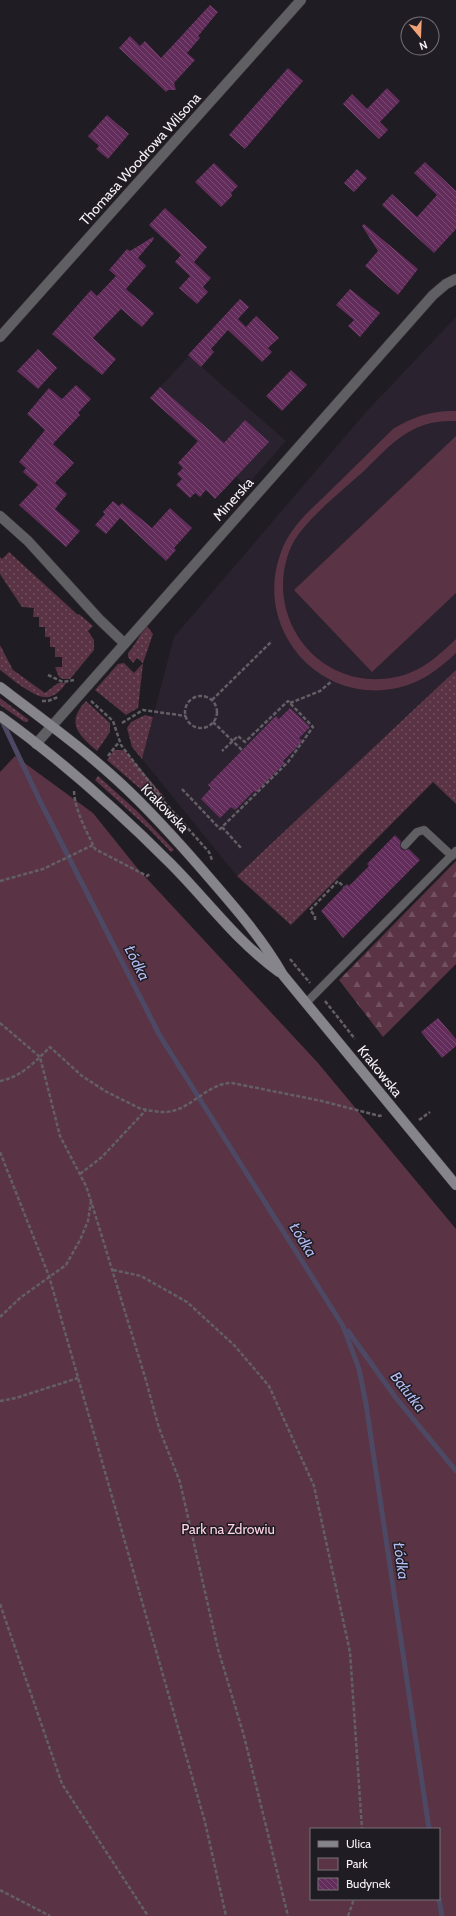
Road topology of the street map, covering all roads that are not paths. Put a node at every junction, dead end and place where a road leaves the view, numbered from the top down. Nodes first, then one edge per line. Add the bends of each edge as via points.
1 (301, 0) edge
2 (456, 279) edge
3 (0, 337) edge
4 (0, 516) edge
5 (124, 643) junction
6 (0, 687) edge
7 (0, 716) edge
8 (52, 726) junction
9 (36, 744) junction
10 (405, 845) dead end
11 (454, 854) edge
12 (283, 975) junction
13 (306, 1003) junction
14 (456, 1185) edge

1 - 3 street, Thomasa Woodrowa Wilsona
2 - 5 street, Minerska via 433,295
4 - 5 street via 23,536
5 - 8 street, Minerska
6 - 8 main road, Krakowska
7 - 9 main road, Krakowska
8 - 9 street, Minerska
8 - 12 main road, Krakowska via 138,799 178,841 252,927
9 - 12 main road, Krakowska via 89,786 126,820 171,864 238,938
10 - 11 lane via 417,832 424,830
11 - 13 lane
12 - 13 main road, Krakowska
13 - 14 main road, Krakowska

